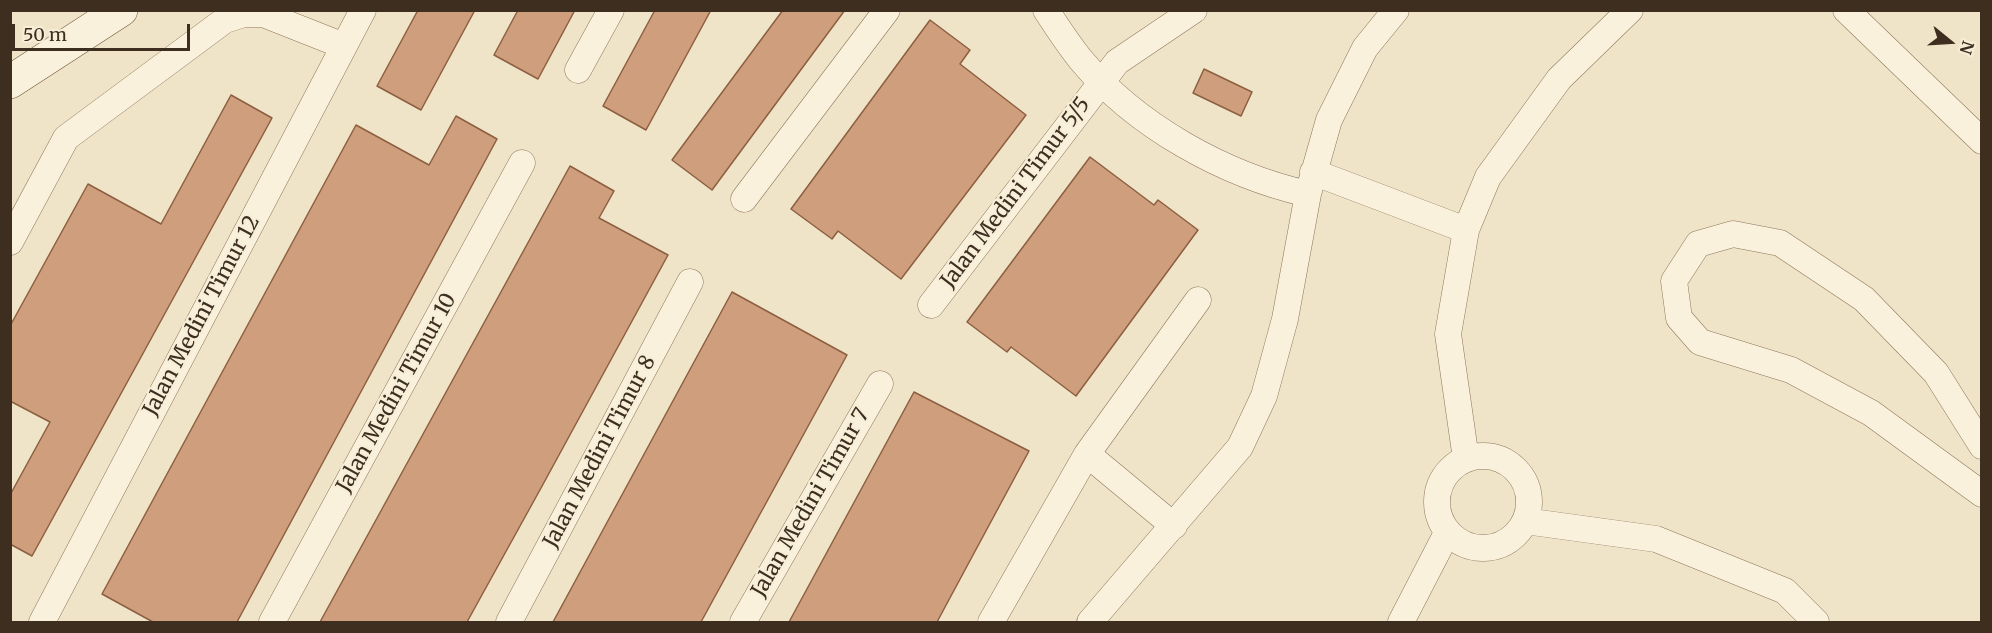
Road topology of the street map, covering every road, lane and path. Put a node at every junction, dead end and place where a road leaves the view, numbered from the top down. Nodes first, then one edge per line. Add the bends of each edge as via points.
1 (121, 10) edge
2 (363, 10) edge
3 (611, 10) edge
4 (887, 10) edge
5 (1046, 10) edge
6 (1194, 10) edge
7 (1396, 10) edge
8 (1630, 10) edge
9 (1846, 10) edge
10 (344, 46) junction
11 (578, 70) dead end
12 (1101, 81) junction
13 (10, 82) edge
14 (1982, 141) edge
15 (522, 163) dead end
16 (1310, 183) junction
17 (744, 199) dead end
18 (1466, 230) junction
19 (10, 242) edge
20 (690, 282) dead end
21 (1198, 300) dead end
22 (931, 305) dead end
23 (880, 384) dead end
24 (1982, 446) edge
25 (1087, 454) junction
26 (1466, 459) junction
27 (1982, 494) edge
28 (1525, 521) junction
29 (1174, 526) junction
30 (1447, 533) junction
31 (42, 622) edge
32 (272, 622) edge
33 (509, 622) edge
34 (743, 622) edge
35 (991, 622) edge
36 (1090, 622) edge
37 (1401, 622) edge
38 (1816, 622) edge

1 - 13 street
2 - 10 street, Jalan Medini Timur 12
3 - 11 street
4 - 17 street
5 - 12 street
6 - 12 street, Jalan Medini Timur 5/5 via 1117,62
7 - 16 street via 1365,48 1329,120
8 - 18 street via 1559,79 1488,177
9 - 14 street
10 - 19 street via 262,14 225,20 66,138
10 - 31 street, Jalan Medini Timur 12
12 - 16 street via 1149,123 1203,154 1277,187
12 - 22 street, Jalan Medini Timur 5/5
15 - 32 street, Jalan Medini Timur 10
16 - 18 street
16 - 29 street via 1285,320 1264,396 1240,447
18 - 26 street via 1448,334
20 - 33 street, Jalan Medini Timur 8
21 - 25 street
23 - 34 street, Jalan Medini Timur 7
24 - 27 street via 1936,373 1864,299 1780,243 1733,234 1698,244 1674,281 1679,318 1700,342 1791,370 1871,413
25 - 29 street
25 - 35 street
26 - 28 street via 1484,456 1502,460 1516,470 1526,486 1529,503
26 - 30 street via 1448,471 1438,491 1437,513
28 - 30 street via 1514,536 1499,546 1480,549 1462,544
28 - 38 street via 1656,539 1785,591
29 - 36 street
30 - 37 street

